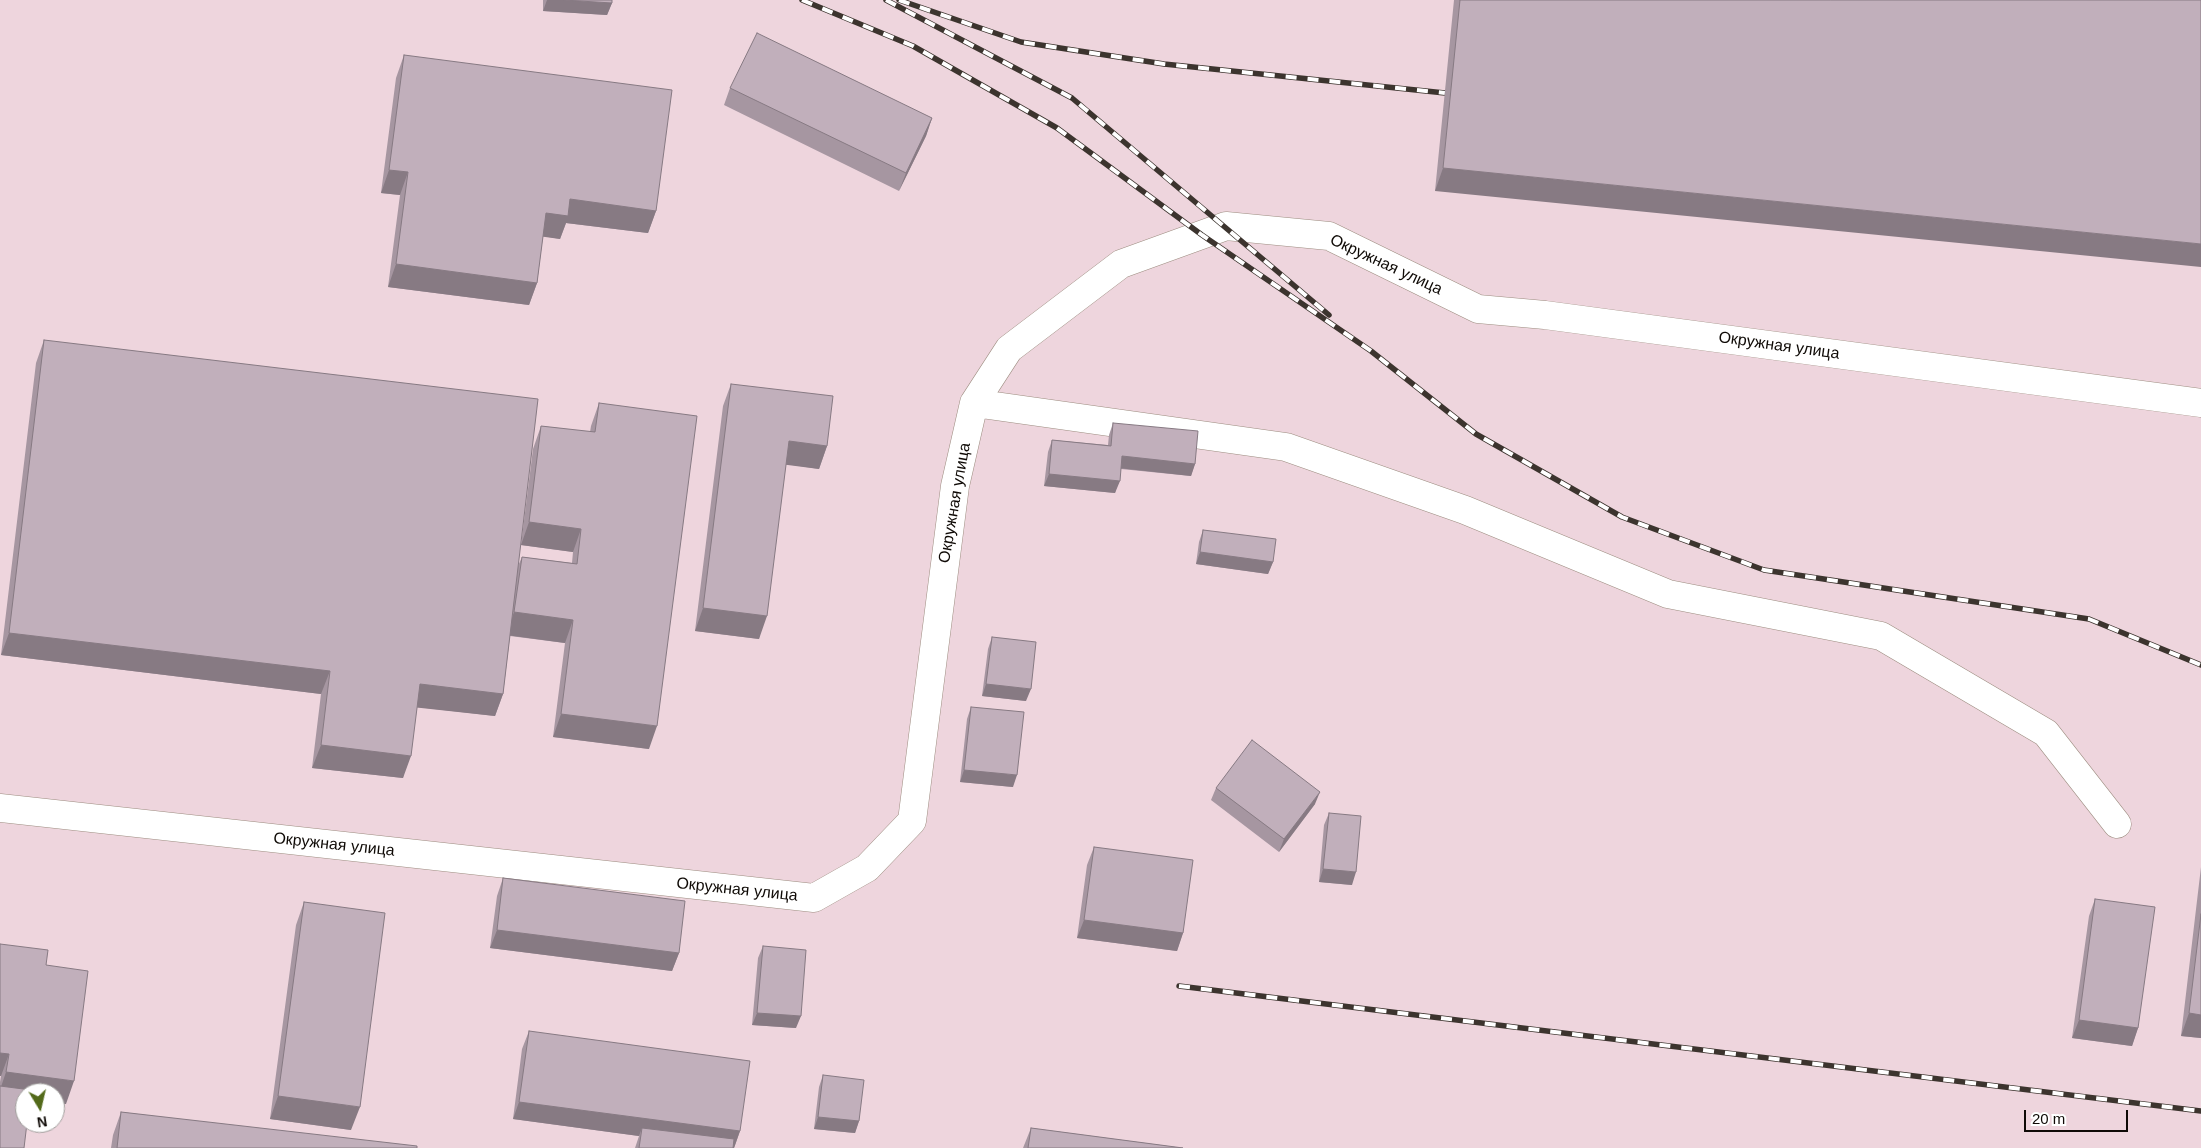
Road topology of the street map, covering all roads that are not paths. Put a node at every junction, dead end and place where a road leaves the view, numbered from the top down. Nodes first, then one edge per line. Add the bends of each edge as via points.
1 (974, 403) junction
2 (2201, 403) edge
3 (0, 808) edge
4 (2117, 824) dead end

1 - 2 street, Окружная улица via 1009,349 1121,264 1226,226 1329,236 1478,309 1545,315
1 - 3 street, Окружная улица via 955,486 912,821 867,868 814,898
1 - 4 street via 1286,447 1465,510 1668,594 1881,636 2046,733

